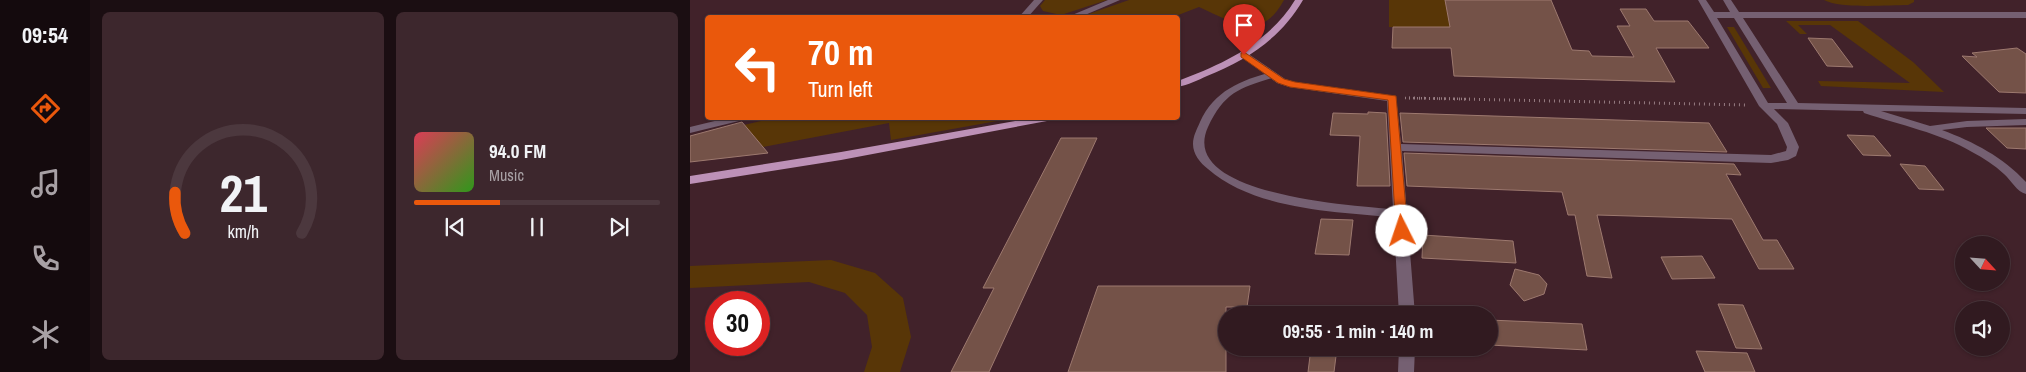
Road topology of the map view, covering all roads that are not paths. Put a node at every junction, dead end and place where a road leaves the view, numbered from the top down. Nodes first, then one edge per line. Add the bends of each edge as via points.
1 (1039, 0) edge
2 (1116, 0) edge
3 (1299, 0) edge
4 (1702, 0) edge
5 (1727, 0) edge
6 (1025, 15) edge
7 (1077, 15) edge
8 (1710, 15) junction
9 (1736, 15) junction
10 (2026, 15) edge
11 (1244, 55) junction
12 (1272, 74) junction
13 (1180, 83) edge
14 (1764, 106) junction
15 (1795, 107) junction
16 (1854, 107) junction
17 (2026, 111) edge
18 (731, 120) edge
19 (1036, 120) edge
20 (2026, 122) edge
21 (1928, 129) junction
22 (690, 130) edge
23 (1397, 147) junction
24 (690, 180) edge
25 (2026, 190) edge
26 (1401, 214) junction
27 (1407, 306) edge
28 (1407, 356) edge
29 (1406, 372) edge

1 - 6 street
2 - 7 street
3 - 11 main road via 1272,34
4 - 8 street
5 - 9 street
8 - 9 street
8 - 14 street
9 - 10 street
9 - 15 street
11 - 12 street
11 - 13 main road
12 - 23 street via 1281,81 1304,87 1392,98
12 - 26 lane via 1233,88 1211,110 1198,142 1200,155 1212,169 1227,180 1276,197
14 - 15 street
14 - 23 street via 1782,124 1793,147 1792,153 1784,157
15 - 16 street
16 - 17 street
16 - 21 street
18 - 22 street
19 - 24 main road
20 - 21 street
21 - 25 street via 1979,150 2003,167
23 - 26 street
26 - 27 street
28 - 29 street

